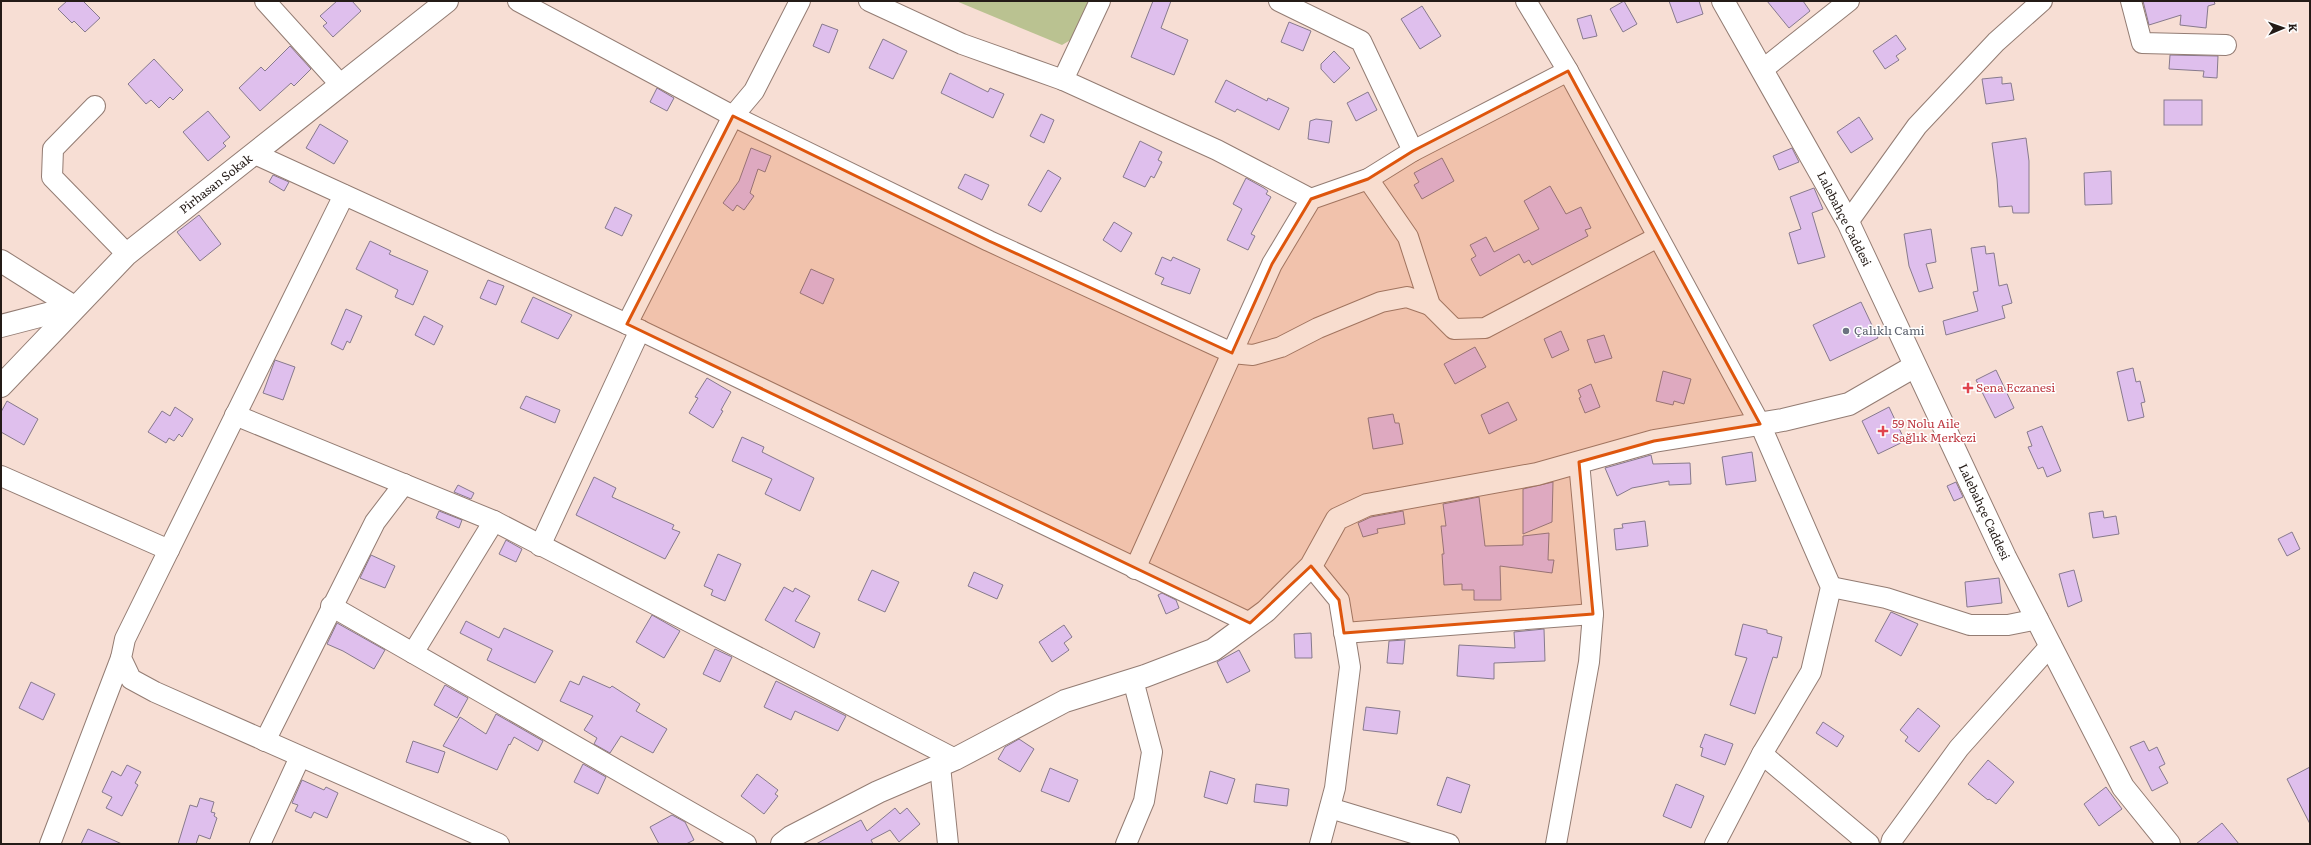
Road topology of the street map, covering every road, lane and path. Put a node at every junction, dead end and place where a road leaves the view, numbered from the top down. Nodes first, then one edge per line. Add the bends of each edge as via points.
1 (265, 1) edge
2 (447, 1) edge
3 (518, 1) edge
4 (800, 1) edge
5 (869, 1) edge
6 (1100, 1) edge
7 (1279, 1) edge
8 (1526, 1) edge
9 (1723, 1) edge
10 (1849, 1) edge
11 (2042, 1) edge
12 (2131, 1) edge
13 (2226, 45) dead end
14 (1568, 70) junction
15 (1762, 70) junction
16 (1063, 80) junction
17 (342, 85) junction
18 (95, 106) dead end
19 (733, 116) junction
20 (1413, 151) junction
21 (255, 154) junction
22 (1368, 179) junction
23 (344, 195) junction
24 (1311, 199) junction
25 (1848, 222) junction
26 (1658, 237) junction
27 (127, 254) junction
28 (1, 261) edge
29 (1430, 304) junction
30 (74, 307) junction
31 (1, 326) edge
32 (633, 327) junction
33 (1232, 353) junction
34 (1916, 366) junction
35 (1, 386) edge
36 (235, 415) junction
37 (1760, 424) junction
38 (1579, 462) junction
39 (1, 476) edge
40 (404, 484) junction
41 (494, 521) junction
42 (540, 546) junction
43 (168, 550) junction
44 (1311, 566) junction
45 (1135, 569) junction
46 (1831, 587) junction
47 (331, 606) junction
48 (1593, 614) junction
49 (2038, 619) junction
50 (1250, 623) junction
51 (1344, 633) junction
52 (2051, 645) junction
53 (413, 653) junction
54 (121, 658) junction
55 (1133, 680) junction
56 (265, 741) junction
57 (1762, 754) junction
58 (300, 757) junction
59 (948, 762) junction
60 (1330, 808) junction
61 (462, 837) edge
62 (50, 844) edge
63 (260, 844) edge
64 (499, 844) edge
65 (746, 844) edge
66 (782, 844) edge
67 (948, 844) edge
68 (1126, 844) edge
69 (1320, 844) edge
70 (1449, 844) edge
71 (1556, 844) edge
72 (1715, 844) edge
73 (1869, 844) edge
74 (1892, 844) edge
75 (2169, 844) edge

1 - 17 street
2 - 17 street, Pirhasan Sokak
3 - 19 street
4 - 19 street via 754,91
5 - 16 street via 962,44
6 - 16 street
7 - 20 street via 1361,41
8 - 14 street
9 - 15 street, Lalebahçe Caddesi
10 - 15 street
11 - 25 street via 1996,42 1916,126
12 - 13 street via 2142,43
14 - 20 street
14 - 26 street
15 - 25 street, Lalebahçe Caddesi
16 - 24 street via 1217,150
17 - 21 street, Pirhasan Sokak
18 - 27 street via 53,149 52,177
19 - 32 street
19 - 33 street via 989,241
20 - 22 street
21 - 23 street
21 - 27 street, Pirhasan Sokak
22 - 24 street
22 - 29 street via 1408,237
23 - 32 street
23 - 36 street
24 - 33 street via 1272,264
25 - 34 street, Lalebahçe Caddesi
26 - 29 street via 1485,328 1454,329
26 - 37 street
27 - 30 street, Pirhasan Sokak
28 - 30 street
29 - 33 street via 1406,297 1381,302 1318,328 1281,347 1253,355
30 - 31 street
30 - 35 street, Pirhasan Sokak
32 - 42 street
32 - 45 street via 939,472
33 - 45 street
34 - 37 street via 1849,404
34 - 49 street, Lalebahçe Caddesi via 2005,557
36 - 40 street
36 - 43 street
37 - 38 street via 1654,441
37 - 46 street
38 - 44 street via 1537,474 1367,505 1337,519
38 - 48 street
39 - 43 street
40 - 41 street
40 - 47 street via 375,522
41 - 42 street
41 - 53 street
42 - 59 street
43 - 54 street via 125,639
44 - 50 street via 1266,611
44 - 51 street via 1339,600
45 - 50 street
46 - 49 street via 1886,598 1970,625 2008,625
46 - 57 street via 1811,672
47 - 53 street
47 - 56 street
48 - 51 street
48 - 71 street via 1589,662
49 - 52 street, Lalebahçe Caddesi
50 - 55 street via 1213,650
51 - 60 street via 1350,667 1335,788
52 - 74 street via 1959,748 1892,840
52 - 75 street, Lalebahçe Caddesi via 2123,788
53 - 65 street
54 - 56 street via 132,679 143,686
54 - 62 street
55 - 59 street via 1065,701
55 - 68 street via 1152,752 1144,800
56 - 58 street
57 - 72 street
57 - 73 street
58 - 61 street
58 - 63 street
59 - 66 street via 878,792
59 - 67 street
60 - 69 street
60 - 70 street
61 - 64 street

